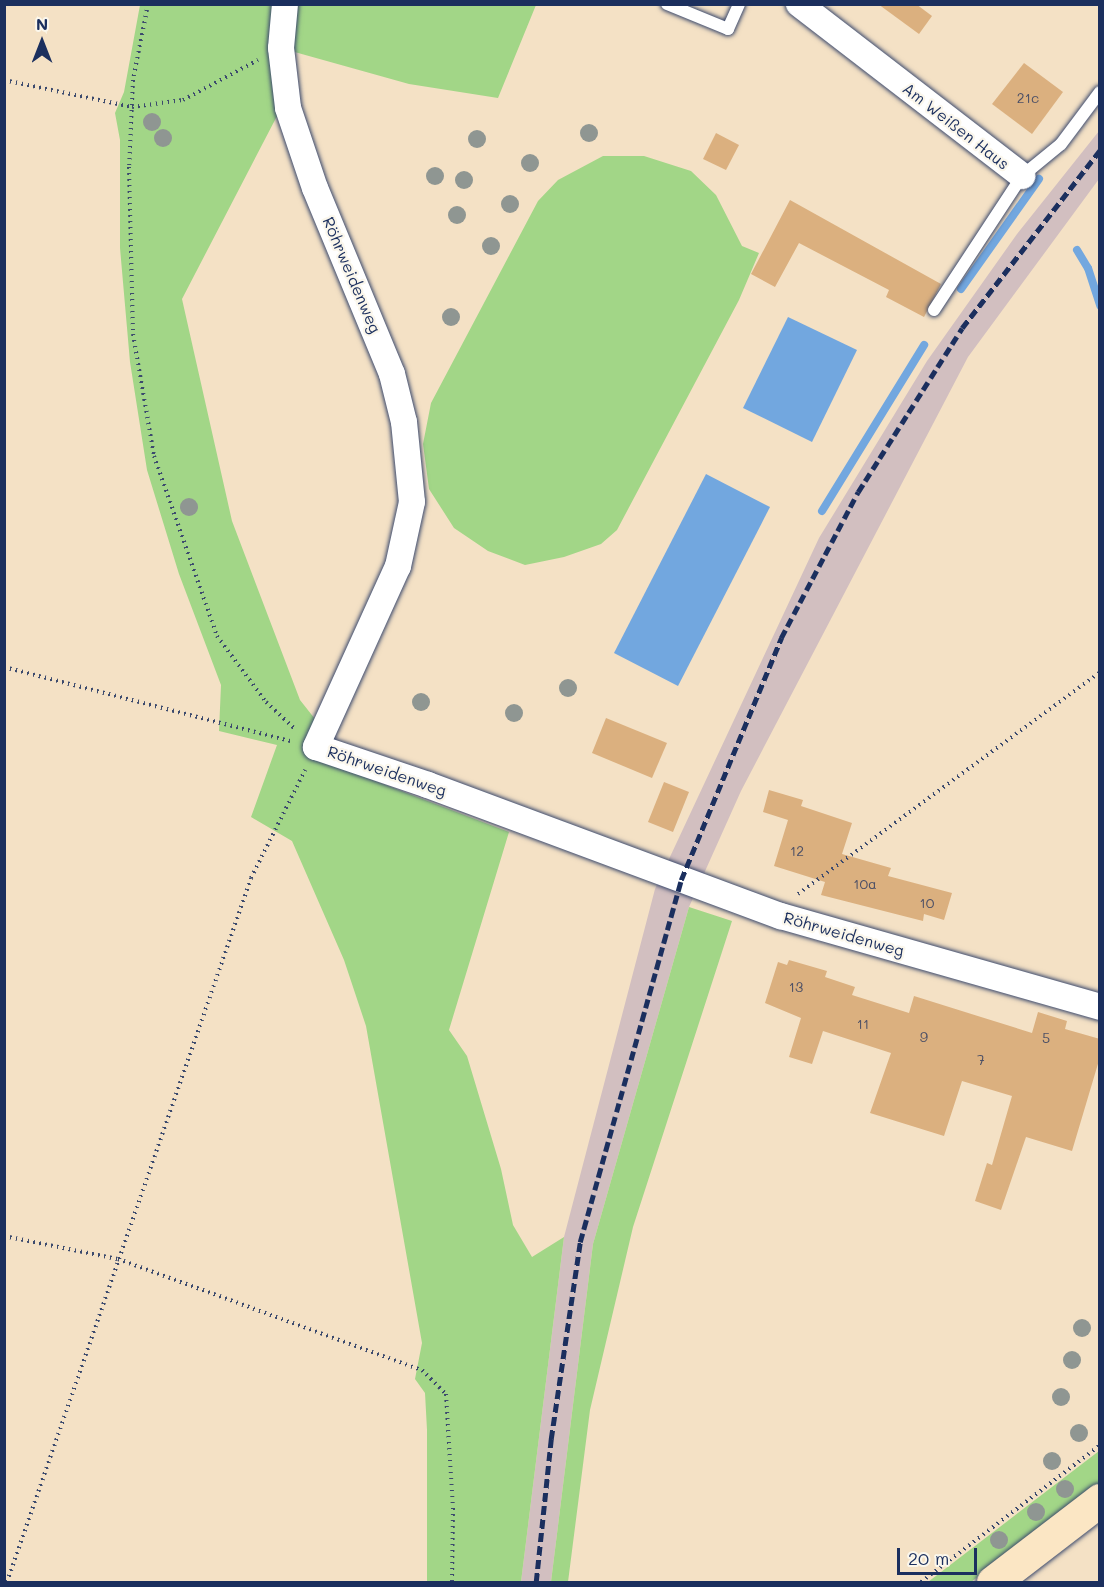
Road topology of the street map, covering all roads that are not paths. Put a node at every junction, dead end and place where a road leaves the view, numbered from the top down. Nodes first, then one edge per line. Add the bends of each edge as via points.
1 (285, 4) edge
2 (667, 4) edge
3 (740, 4) edge
4 (799, 4) edge
5 (1100, 92) edge
6 (1022, 176) junction
7 (934, 310) dead end
8 (1100, 1007) edge
9 (1100, 1500) edge
10 (993, 1582) edge

1 - 8 street, Röhrweidenweg via 281,48 288,108 392,374 404,422 411,492 398,566 316,747 781,916
2 - 3 lane via 728,29
4 - 6 street, Am Weißen Haus
5 - 6 lane, Am Weißen Haus via 1061,144
6 - 7 lane
9 - 10 main road

